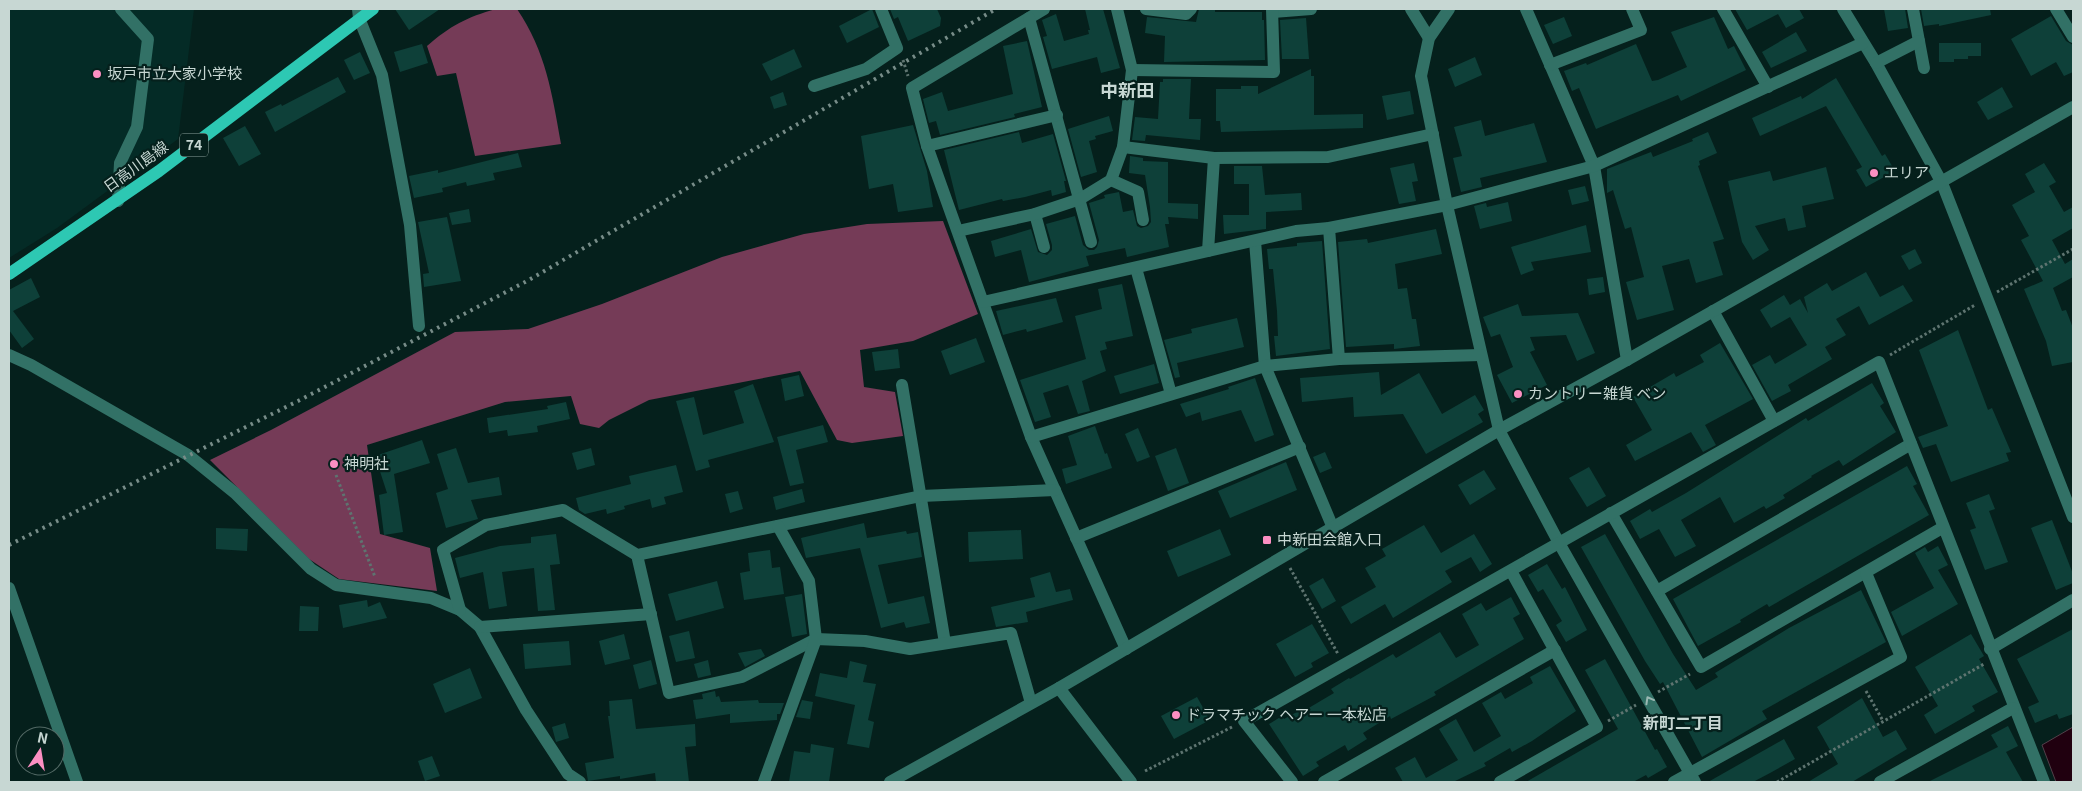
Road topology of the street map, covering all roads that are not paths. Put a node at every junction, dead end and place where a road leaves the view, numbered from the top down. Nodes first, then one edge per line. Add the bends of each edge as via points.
1 (121, 9) edge
2 (373, 9) edge
3 (881, 9) edge
4 (1044, 9) edge
5 (1117, 9) edge
6 (1146, 9) edge
7 (1192, 9) edge
8 (1311, 9) edge
9 (1411, 9) edge
10 (1449, 9) edge
11 (1526, 9) edge
12 (1632, 9) edge
13 (1723, 9) edge
14 (1843, 9) edge
15 (1913, 9) edge
16 (2056, 9) edge
17 (1272, 11) edge
18 (359, 14) edge
19 (1030, 18) junction
20 (2073, 37) edge
21 (1429, 38) junction
22 (1919, 41) junction
23 (1864, 42) junction
24 (1876, 63) junction
25 (1550, 65) junction
26 (1924, 68) dead end
27 (1132, 70) junction
28 (814, 86) dead end
29 (1768, 87) junction
30 (2073, 107) edge
31 (1057, 115) junction
32 (1433, 134) junction
33 (927, 146) junction
34 (1124, 147) junction
35 (1214, 158) junction
36 (1594, 166) junction
37 (1111, 180) junction
38 (1942, 182) junction
39 (1080, 199) junction
40 (118, 201) junction
41 (1447, 205) junction
42 (1035, 214) junction
43 (1143, 220) dead end
44 (1329, 228) junction
45 (958, 230) junction
46 (1255, 240) junction
47 (1091, 242) dead end
48 (1044, 247) dead end
49 (1208, 251) junction
50 (1136, 268) junction
51 (9, 274) edge
52 (983, 302) junction
53 (1713, 310) junction
54 (419, 326) dead end
55 (9, 355) edge
56 (1481, 355) junction
57 (1339, 359) junction
58 (1627, 360) junction
59 (1266, 366) junction
60 (902, 385) dead end
61 (1171, 394) junction
62 (1774, 421) junction
63 (1499, 430) junction
64 (1031, 437) junction
65 (1910, 444) junction
66 (1300, 447) junction
67 (1055, 490) junction
68 (921, 496) junction
69 (1611, 513) junction
70 (2073, 517) edge
71 (778, 526) junction
72 (1333, 528) junction
73 (1942, 528) junction
74 (1076, 538) junction
75 (1559, 543) junction
76 (638, 556) junction
77 (1511, 571) junction
78 (1866, 573) junction
79 (9, 588) edge
80 (1657, 591) junction
81 (2073, 600) edge
82 (460, 610) junction
83 (651, 614) junction
84 (480, 627) junction
85 (816, 639) junction
86 (945, 644) junction
87 (1126, 649) junction
88 (1555, 650) junction
89 (1992, 654) junction
90 (1059, 688) junction
91 (1031, 704) junction
92 (2013, 708) junction
93 (1693, 778) edge
94 (77, 782) edge
95 (580, 782) edge
96 (764, 782) edge
97 (890, 782) edge
98 (1131, 782) edge
99 (1292, 782) edge
100 (1324, 782) edge
101 (1500, 782) edge
102 (1674, 782) edge
103 (1880, 782) edge
104 (2044, 782) edge

1 - 40 street via 148,39 137,127 120,163
2 - 18 main road, 日高川島線 / 74
3 - 28 street via 897,48 866,69
4 - 19 street
5 - 27 street
6 - 7 street via 1186,14
8 - 17 street
9 - 21 street
10 - 21 street
11 - 25 street
12 - 25 street via 1641,30
13 - 29 street
14 - 23 street
15 - 22 street
16 - 20 street
17 - 27 street via 1274,72
18 - 40 main road, 日高川島線 / 74
18 - 54 street via 382,75 410,225
19 - 31 street
19 - 33 street via 912,88
21 - 32 street via 1421,76
22 - 24 street
22 - 26 street
23 - 24 street
23 - 29 street
24 - 38 street
25 - 36 street
27 - 34 street
29 - 36 street
30 - 38 street
31 - 33 street
31 - 39 street
32 - 35 street via 1328,157
32 - 41 street
33 - 45 street
34 - 35 street
34 - 37 street
35 - 49 street
36 - 41 street
36 - 58 street
37 - 39 street
37 - 43 street via 1138,192
38 - 53 street
38 - 70 street
39 - 42 street
39 - 47 street
40 - 51 main road, 日高川島線 / 74
41 - 44 street
41 - 56 street
42 - 45 street
42 - 48 street
44 - 46 street
44 - 57 street
45 - 52 street
46 - 49 street
46 - 59 street
49 - 50 street
50 - 52 street
50 - 61 street
52 - 64 street
53 - 58 street
53 - 62 street
55 - 82 street via 188,455 235,493 311,569 336,585 431,598
56 - 57 street
56 - 63 street
57 - 59 street
58 - 63 street
59 - 61 street
59 - 66 street
60 - 68 street
61 - 64 street
62 - 65 street via 1878,362
62 - 69 street
63 - 72 street
63 - 75 street
64 - 67 street
65 - 73 street
65 - 80 street
66 - 72 street
66 - 74 street
67 - 68 street
67 - 74 street
68 - 71 street
68 - 86 street
69 - 75 street
69 - 80 street
71 - 76 street
71 - 85 street via 808,581
72 - 87 street
73 - 78 street
73 - 89 street
74 - 87 street
75 - 77 street
93 -> 75 street
76 - 82 street via 563,510 486,525 443,550
76 - 83 street
77 - 88 street
77 - 99 street via 1244,721
78 - 80 street via 1701,667
78 - 93 street via 1901,657
79 - 94 street
81 - 89 street
82 - 84 street
83 - 84 street
83 - 85 street via 669,693 742,678
84 - 95 street via 526,710 568,774
85 - 86 street via 865,641 910,648
85 - 96 street
86 - 91 street via 1012,633
87 - 90 street
88 - 100 street
88 - 101 street via 1597,727
89 - 92 street
90 - 91 street
90 - 98 street
91 - 97 street
92 - 103 street
92 - 104 street
93 - 102 street

